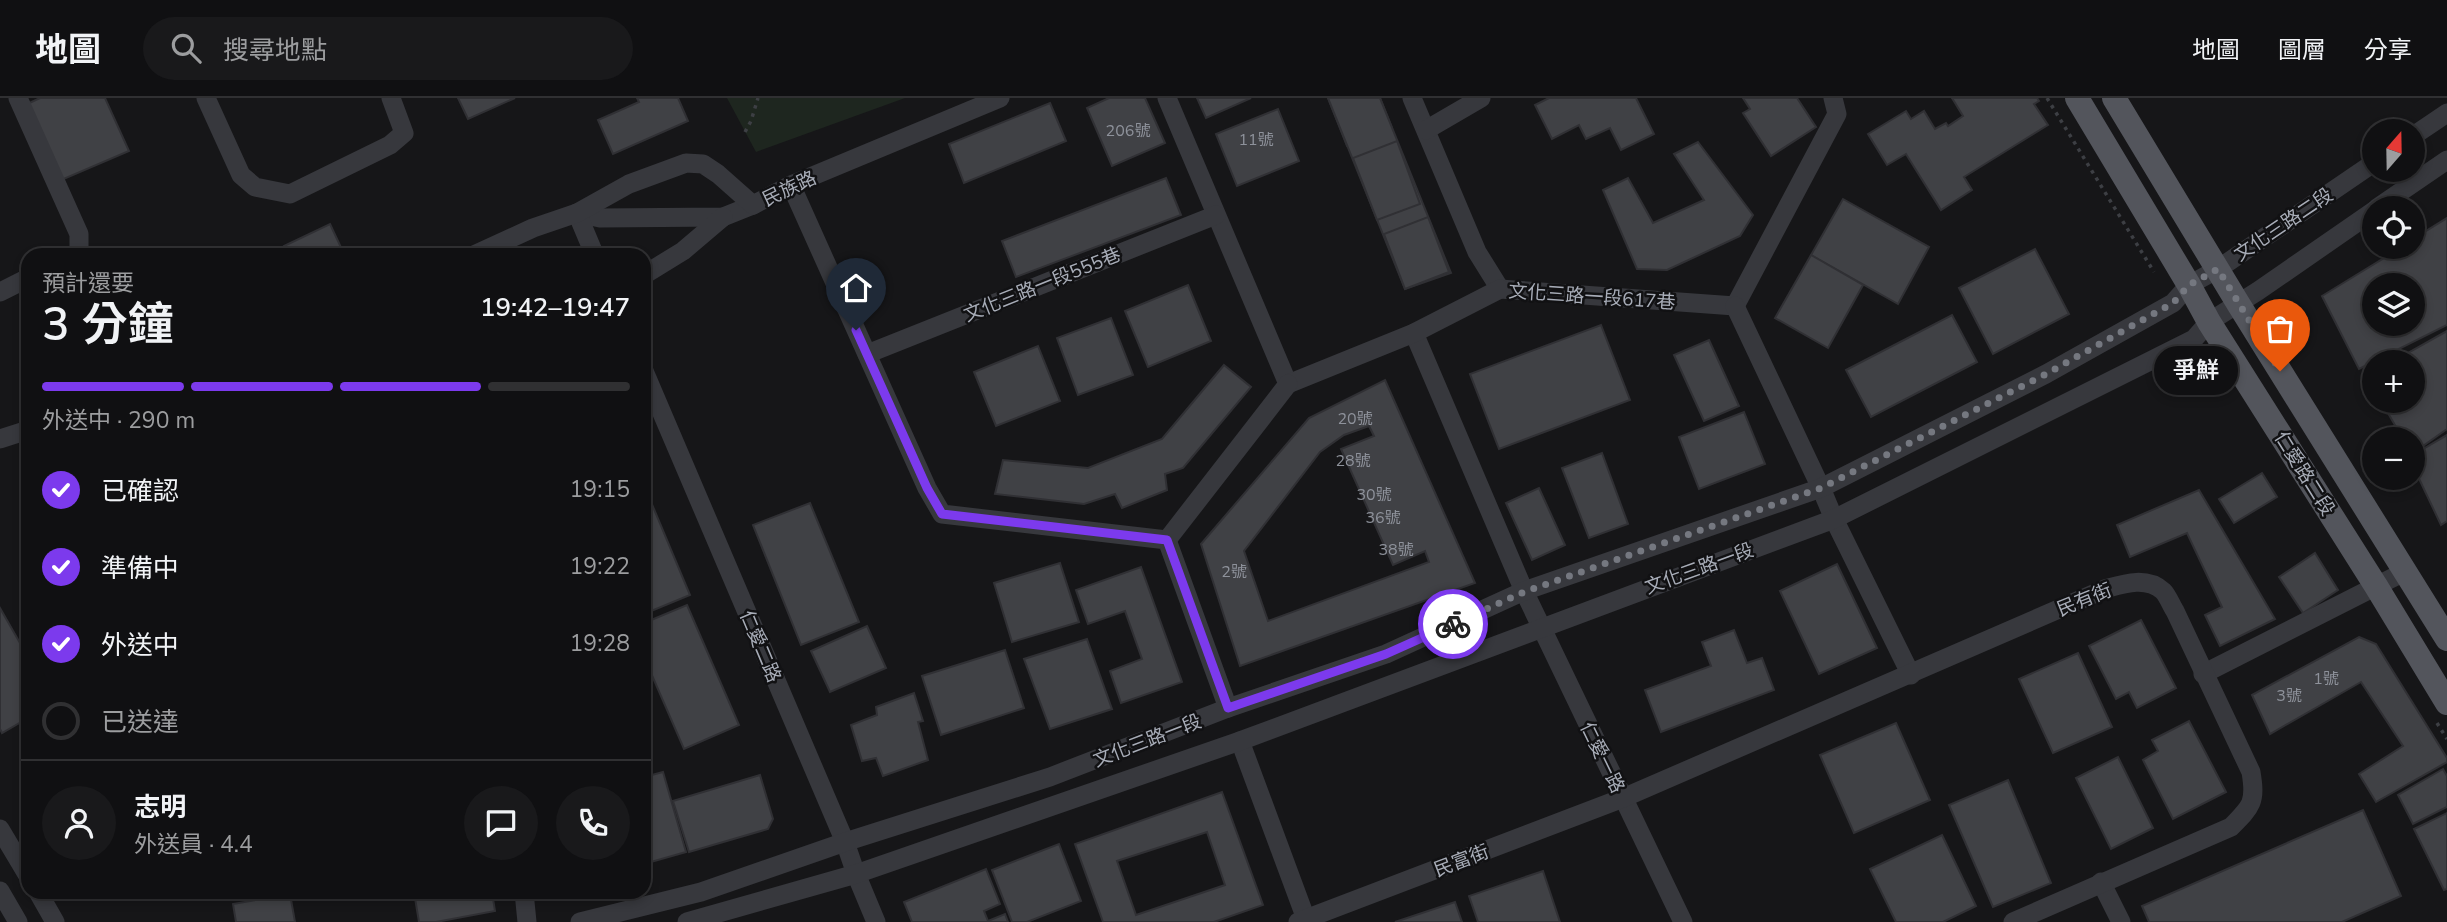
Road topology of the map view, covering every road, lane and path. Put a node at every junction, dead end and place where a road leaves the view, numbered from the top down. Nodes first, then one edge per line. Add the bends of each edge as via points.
1 (18, 98) edge
2 (206, 98) edge
3 (391, 98) edge
4 (758, 98) edge
5 (1000, 98) edge
6 (1167, 98) edge
7 (1412, 98) edge
8 (1481, 98) edge
9 (1833, 98) edge
10 (2077, 98) edge
11 (2114, 98) edge
12 (2447, 113) edge
13 (2426, 127) edge
14 (1426, 130) junction
15 (745, 132) dead end
16 (2447, 160) edge
17 (2362, 171) edge
18 (791, 185) junction
19 (2395, 196) edge
20 (753, 205) junction
21 (576, 213) junction
22 (1216, 215) junction
23 (723, 217) junction
24 (2362, 219) edge
25 (79, 248) edge
26 (489, 248) edge
27 (591, 248) edge
28 (2218, 269) junction
29 (651, 271) edge
30 (21, 282) edge
31 (2189, 285) junction
32 (1500, 289) junction
33 (0, 292) edge
34 (2239, 304) junction
35 (1734, 306) junction
36 (2210, 322) junction
37 (1414, 333) junction
38 (867, 354) junction
39 (1288, 384) junction
40 (651, 387) edge
41 (21, 432) edge
42 (0, 439) edge
43 (1821, 488) junction
44 (1834, 519) junction
45 (1167, 540) junction
46 (2406, 570) junction
47 (2376, 586) junction
48 (1524, 592) junction
49 (1541, 627) junction
50 (2447, 639) edge
51 (2203, 674) junction
52 (1911, 675) junction
53 (2447, 704) edge
54 (1228, 708) junction
55 (1240, 741) junction
56 (1623, 798) junction
57 (0, 829) edge
58 (845, 842) junction
59 (21, 864) edge
60 (856, 874) junction
61 (2101, 882) junction
62 (0, 891) edge
63 (42, 899) edge
64 (525, 899) edge
65 (1302, 921) edge
66 (18, 922) edge
67 (55, 922) edge
68 (527, 922) edge
69 (580, 922) edge
70 (687, 922) edge
71 (876, 922) edge
72 (1683, 922) edge
73 (2013, 922) edge
74 (2121, 922) edge

1 - 25 street via 79,234
2 - 3 street via 241,175 255,187 290,194 390,145 404,133
4 - 15 path
5 - 18 street, 民族路
6 - 22 street
7 - 14 street, 文化三路一段617巷
8 - 14 street
9 - 35 street via 1837,114
10 - 31 main road, 仁愛路二段
11 - 28 main road, 仁愛路二段
12 - 13 street
14 - 32 street, 文化三路一段617巷 via 1477,252
16 - 19 street, 文化三路二段
17 - 28 street, 文化三路二段
18 - 20 street, 民族路
18 - 38 street
20 - 21 street, 民族路 via 703,164 686,163 629,184
20 - 23 street
21 - 23 street via 600,218
21 - 26 street, 民族路
21 - 27 street
22 - 38 street, 文化三路一段555巷
22 - 39 street
23 - 29 street
24 - 34 street, 文化三路二段
28 - 31 street, 文化三路二段
28 - 34 main road, 仁愛路二段
30 - 33 street
31 - 36 main road, 仁愛路二段
31 - 43 street, 文化三路一段 via 2173,303 2057,368
32 - 35 street, 文化三路一段617巷
32 - 37 street
34 - 36 street, 文化三路二段
34 - 46 main road, 仁愛路二段
35 - 43 street
36 - 44 street, 文化三路一段 via 2194,339
36 - 47 main road, 仁愛路二段
37 - 39 street
37 - 48 street, 仁愛一路
38 - 45 street via 942,514
39 - 45 street
40 - 58 street, 仁愛二路
41 - 42 street
43 - 44 street
43 - 48 street, 文化三路一段
44 - 49 street, 文化三路一段
44 - 52 street
45 - 54 street
46 - 47 street
46 - 50 main road, 仁愛路二段
47 - 51 street
47 - 53 main road, 仁愛路二段
48 - 49 street, 仁愛一路
48 - 54 street, 文化三路一段 via 1386,654
49 - 55 street, 文化三路一段
49 - 56 street, 仁愛一路
51 - 52 street, 民有街 via 2164,592 2133,581 2105,589
51 - 61 street, 民有街 via 2251,772 2255,794 2231,827
52 - 56 street, 民有街
54 - 58 street, 文化三路一段 via 1050,777
55 - 60 street, 文化三路一段
55 - 65 street
56 - 65 street, 民富街
56 - 72 street, 仁愛一路
57 - 59 street
58 - 60 street, 仁愛二路
58 - 69 street, 文化三路一段 via 701,891
60 - 70 street, 文化三路一段
60 - 71 street, 仁愛二路
61 - 73 street, 民有街
61 - 74 street
62 - 66 street
63 - 67 street
64 - 68 street

